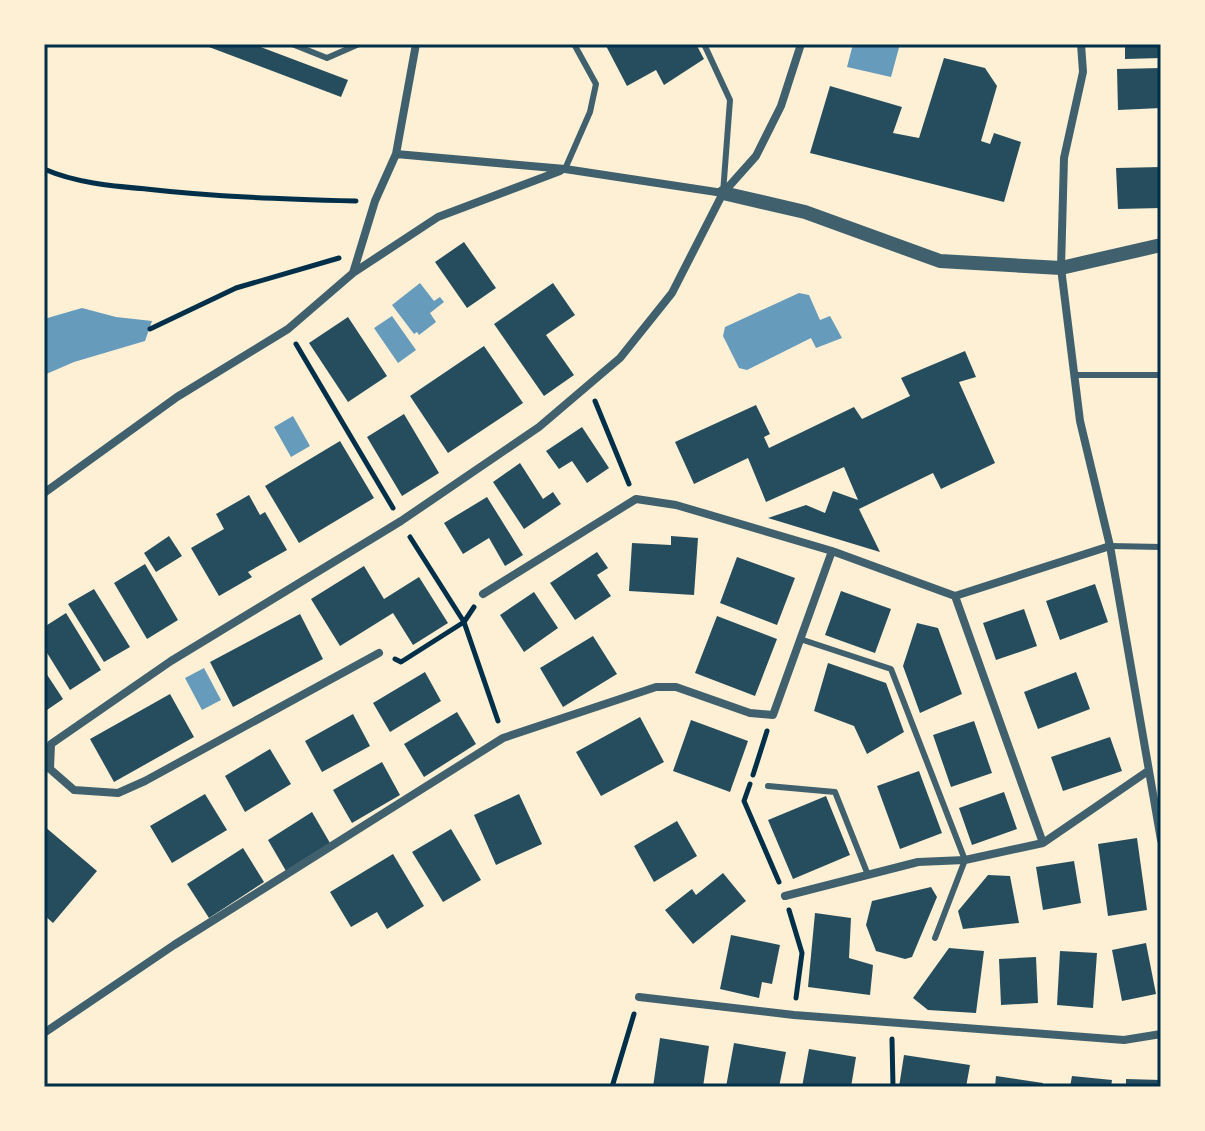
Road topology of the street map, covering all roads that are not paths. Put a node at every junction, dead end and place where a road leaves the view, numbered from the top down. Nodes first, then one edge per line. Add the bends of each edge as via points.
1 (292, 44) edge
2 (359, 44) edge
3 (416, 44) edge
4 (574, 44) edge
5 (704, 44) edge
6 (801, 44) edge
7 (1081, 44) edge
8 (396, 154) junction
9 (565, 169) junction
10 (723, 193) junction
11 (1161, 245) edge
12 (1061, 268) junction
13 (353, 273) junction
14 (1074, 375) junction
15 (1161, 375) edge
16 (44, 493) edge
17 (1110, 546) junction
18 (1161, 547) edge
19 (832, 551) junction
20 (483, 594) road end
21 (955, 596) junction
22 (800, 639) junction
23 (379, 653) road end
24 (1148, 771) junction
25 (47, 773) edge
26 (768, 786) dead end
27 (1161, 840) edge
28 (1043, 843) junction
29 (965, 860) junction
30 (868, 875) junction
31 (785, 896) road end
32 (935, 938) dead end
33 (639, 997) road end
34 (44, 1033) edge
35 (1161, 1034) edge

1 - 2 lane via 327,58
3 - 8 street
4 - 9 lane via 596,84
5 - 10 lane via 730,100
6 - 10 street via 781,106 756,156
7 - 12 street via 1083,72 1064,158
8 - 9 street
8 - 13 street
9 - 10 street
9 - 13 street via 438,217
10 - 12 street via 805,212 940,261
10 - 25 street via 672,293 620,358 539,427 401,521 171,661 51,744
11 - 12 street
12 - 14 street
13 - 16 street via 288,329 177,397
14 - 15 lane
14 - 17 street
17 - 18 lane
17 - 21 street
17 - 24 street
19 - 20 street via 676,505 636,499
19 - 21 street
19 - 22 street
21 - 28 street
22 - 29 lane via 891,669
22 - 34 street via 773,715 750,713 676,687 656,687 503,738
23 - 25 street via 118,793 74,790
24 - 27 street
24 - 28 street
26 - 30 lane via 835,792
28 - 29 street
29 - 30 street via 918,862
29 - 32 lane
30 - 31 street
33 - 35 street via 794,1015 1124,1040

